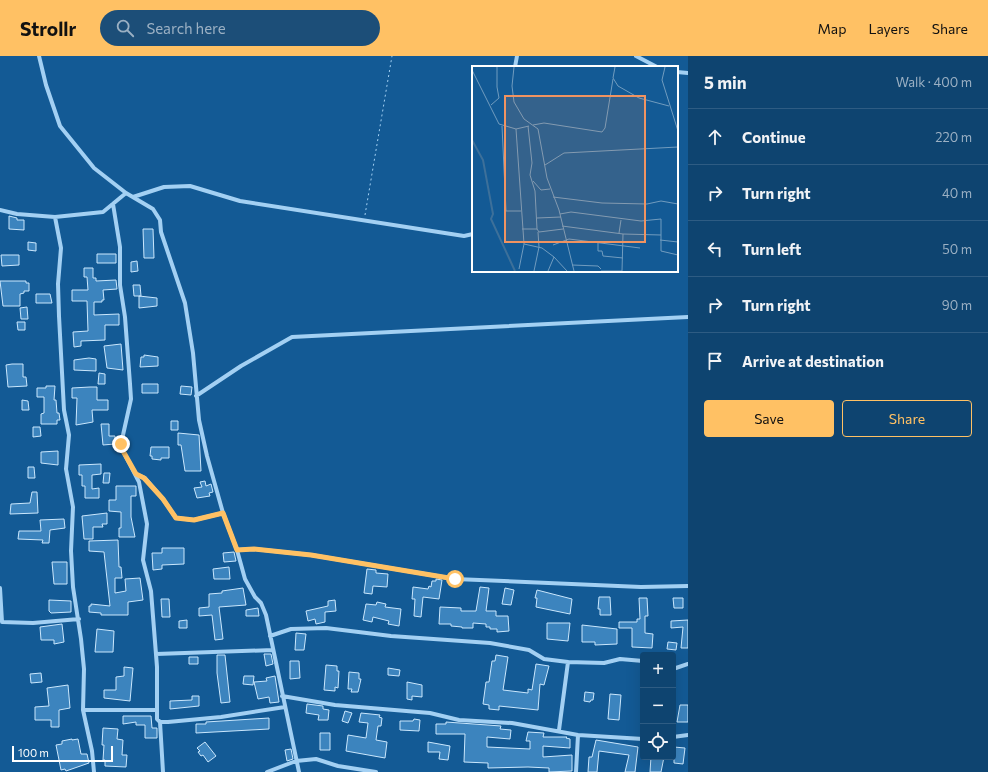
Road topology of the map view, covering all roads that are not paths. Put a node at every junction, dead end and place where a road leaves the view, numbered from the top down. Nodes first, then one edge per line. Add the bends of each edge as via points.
1 (39, 56) edge
2 (517, 56) edge
3 (636, 56) edge
4 (515, 66) edge
5 (655, 66) edge
6 (678, 72) edge
7 (688, 73) edge
8 (126, 193) junction
9 (133, 197) junction
10 (112, 204) junction
11 (0, 210) edge
12 (55, 217) junction
13 (472, 234) edge
14 (688, 317) edge
15 (196, 396) junction
16 (136, 474) junction
17 (223, 513) junction
18 (237, 550) junction
19 (688, 586) edge
20 (0, 588) edge
21 (79, 619) junction
22 (270, 636) junction
23 (273, 650) junction
24 (156, 654) junction
25 (640, 661) edge
26 (568, 662) junction
27 (688, 664) edge
28 (676, 668) edge
29 (282, 696) junction
30 (285, 707) junction
31 (84, 710) junction
32 (156, 710) junction
33 (160, 722) junction
34 (559, 730) junction
35 (578, 735) junction
36 (688, 735) edge
37 (676, 737) edge
38 (640, 739) edge
39 (296, 761) junction
40 (94, 772) edge
41 (163, 772) edge
42 (267, 772) edge
43 (299, 772) edge
44 (376, 772) edge
45 (576, 772) edge

1 - 8 street via 60,126 94,168
2 - 4 street
3 - 5 street
6 - 7 street
8 - 9 street
8 - 10 street
9 - 13 street via 164,187 190,186 240,201 464,236
9 - 15 street via 153,209 160,220 161,232 185,303 193,353
10 - 12 street via 103,212
10 - 16 street via 120,247 120,285 131,399 121,444
11 - 12 street
12 - 21 street via 61,248 58,284 64,410 69,435 66,469 73,508 71,551 73,587
14 - 15 street via 292,337
15 - 17 street via 198,420
16 - 17 street via 144,478 176,518 194,520
16 - 24 street via 147,524 143,560 151,591
17 - 18 street
18 - 19 street via 254,549 311,555 455,579 641,587
18 - 22 street via 245,579 266,615
20 - 21 street via 2,622 33,624
21 - 31 street via 84,669
22 - 23 street
22 - 26 street via 291,628 326,628 391,636 490,643 529,650 544,659
23 - 24 street
23 - 29 street
24 - 32 street
25 - 26 street via 620,659 604,663
26 - 34 street
27 - 28 street
29 - 30 street
29 - 34 street via 335,705 430,713 459,720 512,723
30 - 33 street via 221,717
30 - 39 street
31 - 32 street
31 - 40 street
32 - 33 street
33 - 41 street
34 - 35 street
35 - 38 street
35 - 45 street
36 - 37 street
39 - 42 street
39 - 43 street
39 - 44 street via 316,759 338,766

